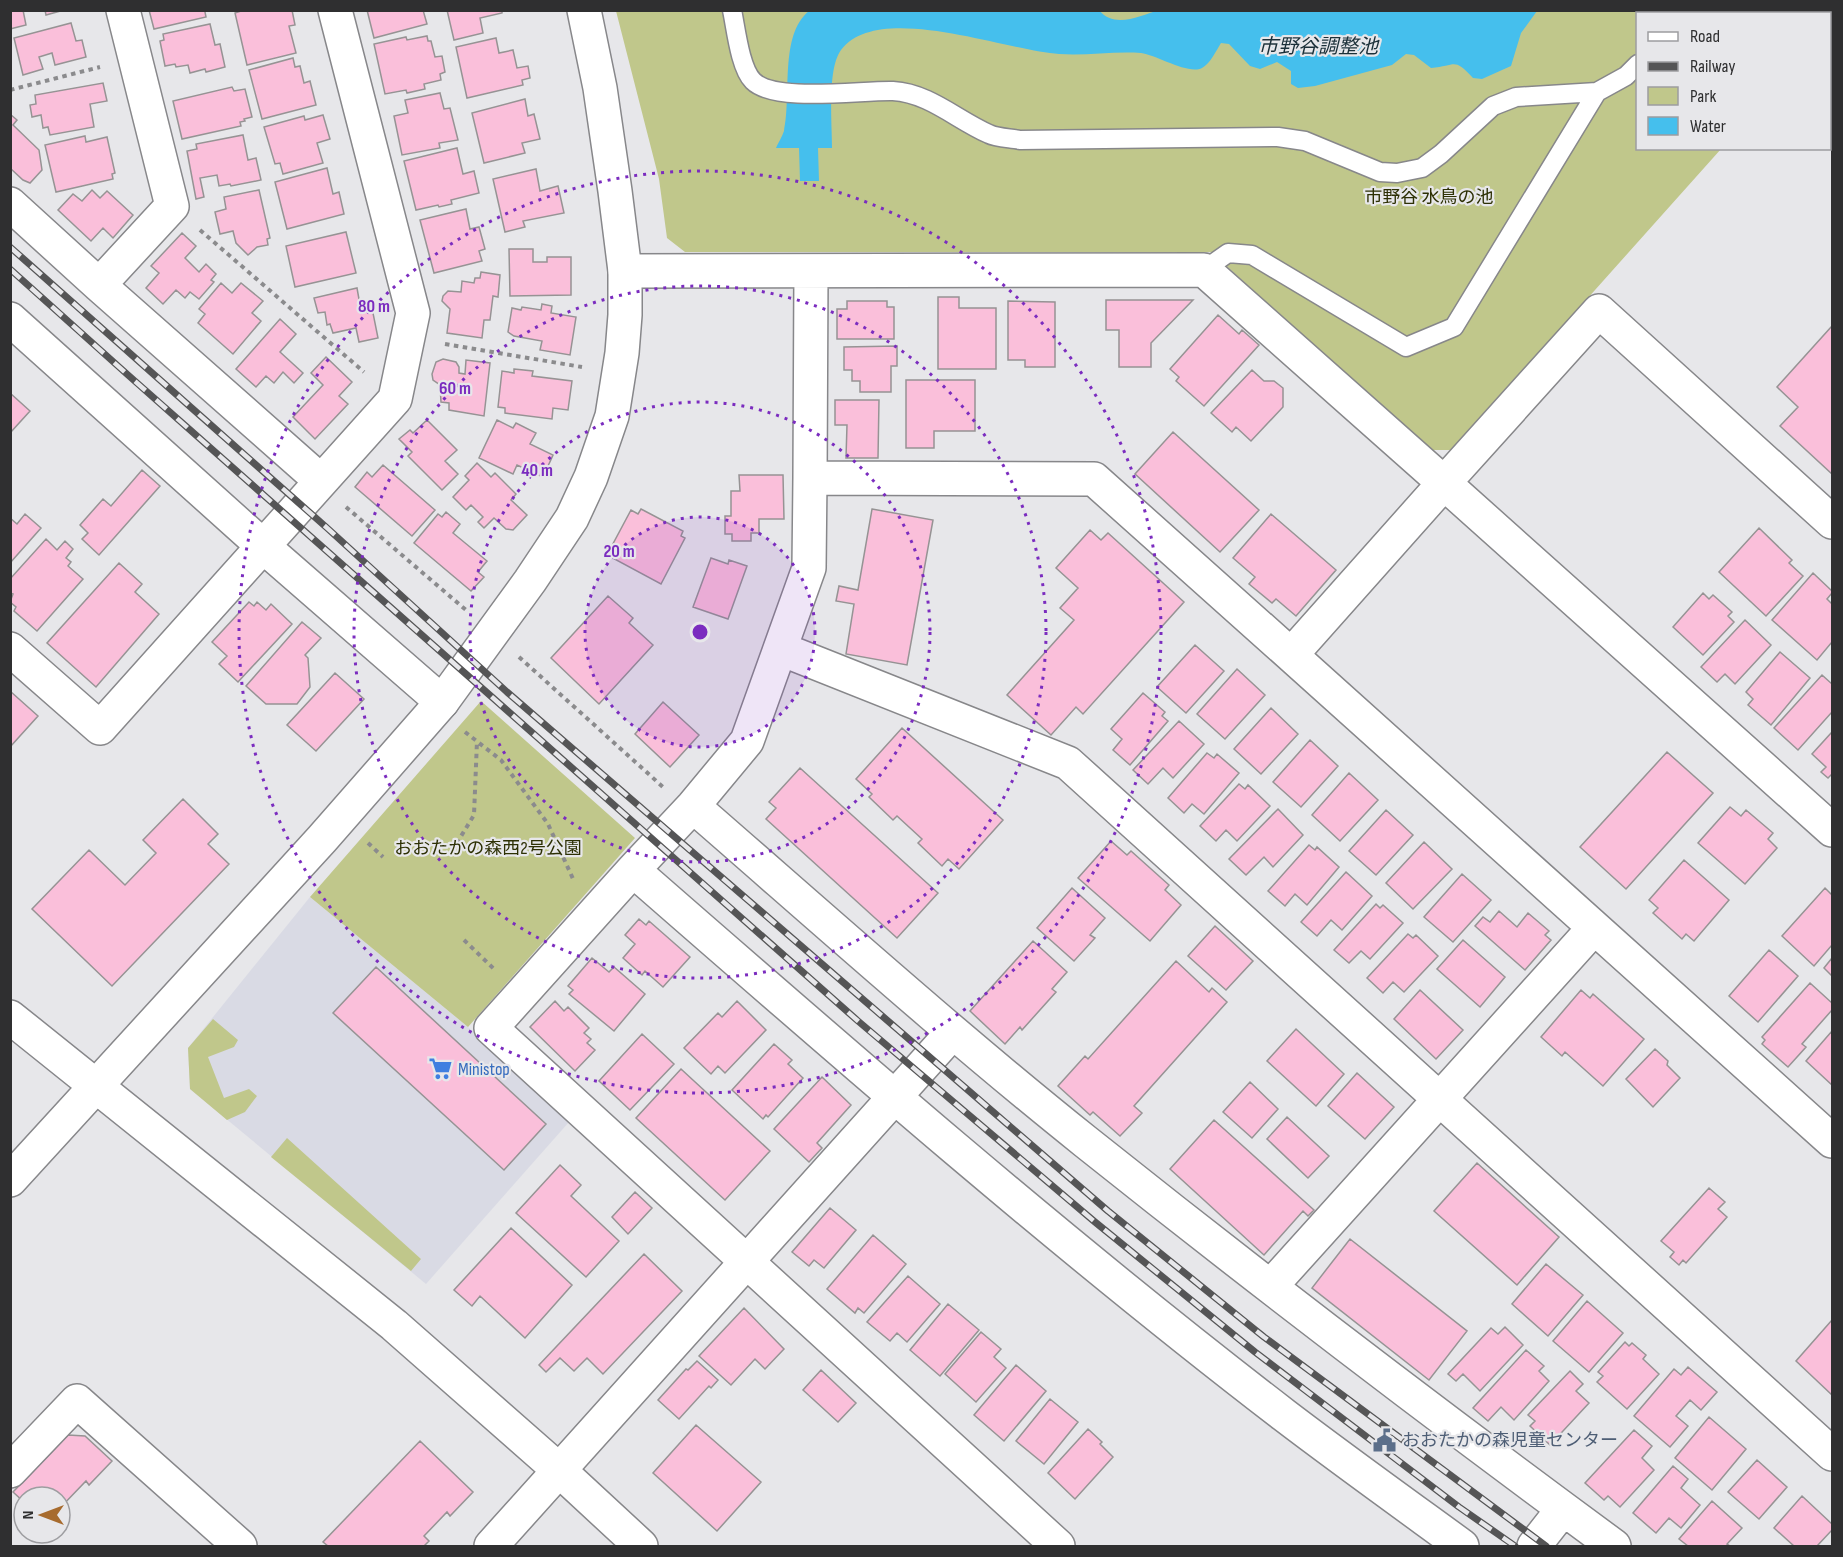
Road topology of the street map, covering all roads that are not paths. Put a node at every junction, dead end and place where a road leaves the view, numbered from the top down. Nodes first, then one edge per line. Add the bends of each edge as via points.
1 (123, 10) edge
2 (335, 10) edge
3 (584, 10) edge
4 (732, 10) edge
5 (1636, 66) edge
6 (1598, 92) junction
7 (10, 204) edge
8 (1204, 270) junction
9 (625, 271) junction
10 (811, 271) junction
11 (99, 285) junction
12 (10, 319) edge
13 (810, 478) junction
14 (321, 480) junction
15 (1444, 483) junction
16 (1833, 522) edge
17 (264, 547) junction
18 (10, 649) edge
19 (781, 649) junction
20 (1291, 655) junction
21 (442, 702) junction
22 (693, 806) junction
23 (1833, 830) edge
24 (633, 870) junction
25 (1594, 928) junction
26 (10, 1017) edge
27 (953, 1032) junction
28 (98, 1086) junction
29 (894, 1097) junction
30 (1440, 1099) junction
31 (1833, 1141) edge
32 (10, 1180) edge
33 (747, 1262) junction
34 (1271, 1286) junction
35 (1833, 1454) edge
36 (10, 1471) edge
37 (560, 1471) junction
38 (1563, 1509) junction
39 (240, 1546) edge
40 (492, 1546) edge
41 (641, 1546) edge
42 (1058, 1546) edge
43 (1462, 1546) edge
44 (1534, 1546) edge
45 (1614, 1546) edge

1 - 11 street via 172,206
2 - 14 street via 413,313 395,399
3 - 9 street via 600,88
4 - 6 lane via 745,68 753,81 768,90 896,91 931,101 991,135 1020,140 1278,137 1305,141 1380,172 1397,173 1422,168 1493,106 1516,97
5 - 6 lane
6 - 8 lane via 1454,327 1406,347 1252,255 1228,253
7 - 11 street
8 - 10 street
8 - 15 street
9 - 10 street
9 - 21 street via 618,386 591,477 572,519
10 - 13 street
11 - 14 street
12 - 17 street
13 - 19 street via 809,568
13 - 20 street via 1094,479
14 - 17 street
15 - 16 street via 1599,311
15 - 20 street
15 - 23 street
17 - 18 street via 100,728
17 - 21 street
19 - 22 street via 747,741
19 - 30 street via 1068,763
20 - 25 street
21 - 28 street
22 - 24 street
22 - 27 street
24 - 29 street
24 - 33 street via 491,1028
25 - 30 street
25 - 31 street
26 - 28 street
27 - 29 street
27 - 34 street
28 - 32 street
28 - 37 street via 394,1325
29 - 33 street
29 - 43 street via 1275,1408
30 - 34 street
30 - 35 street
33 - 37 street
33 - 42 street
34 - 38 street
36 - 39 street via 77,1401
37 - 40 street
37 - 41 street
38 - 44 street
38 - 45 street

